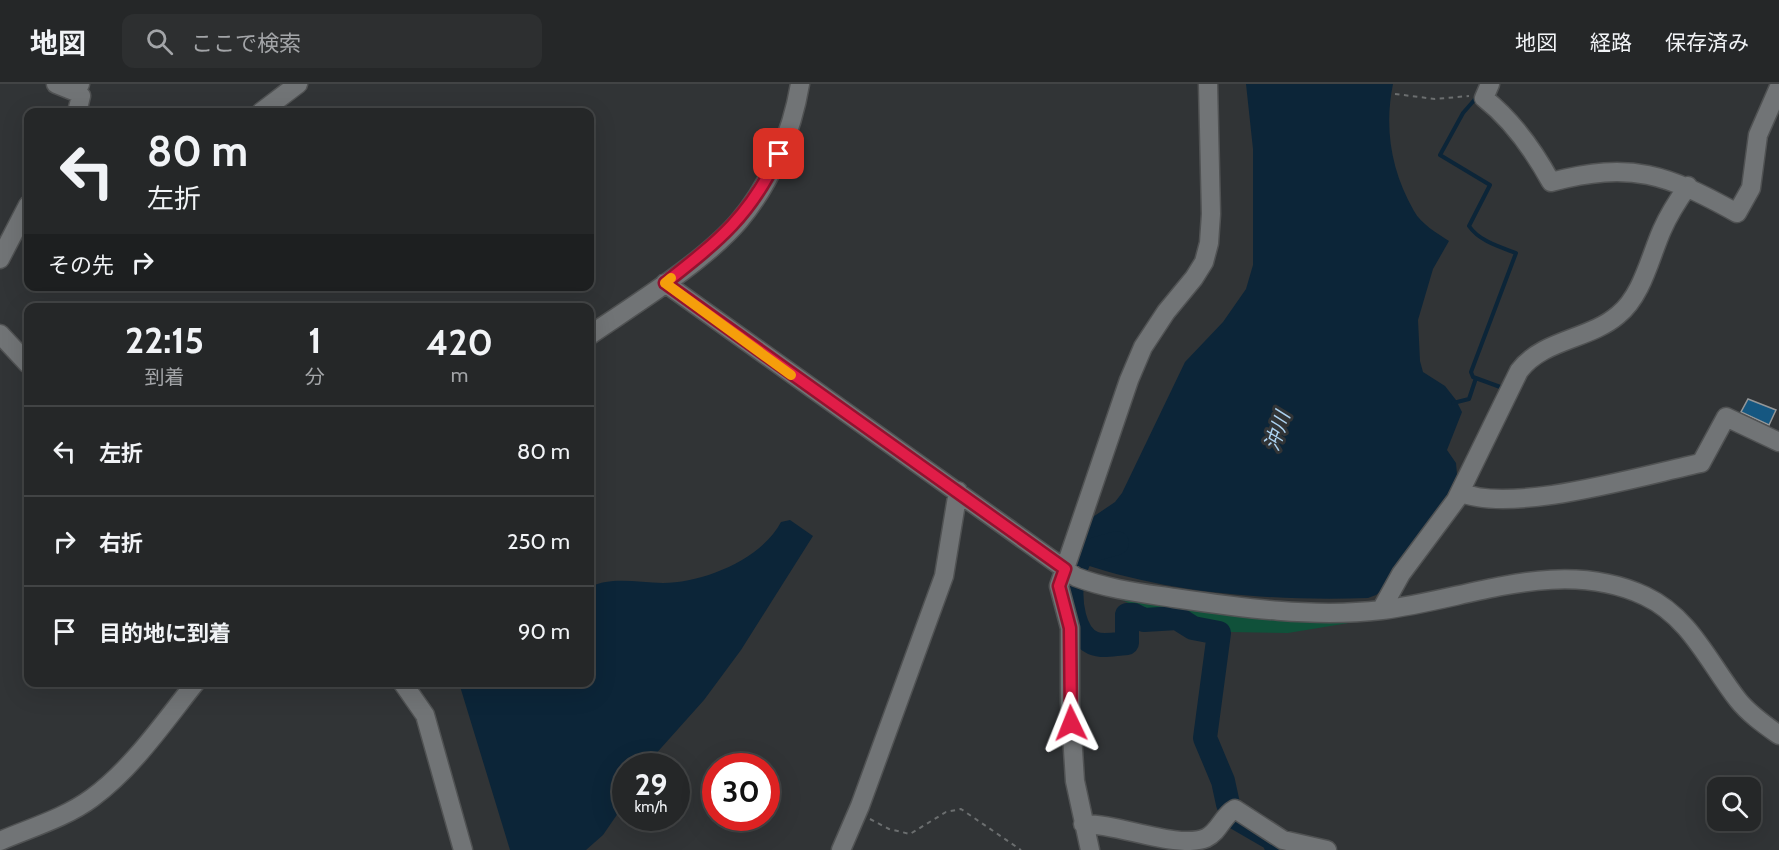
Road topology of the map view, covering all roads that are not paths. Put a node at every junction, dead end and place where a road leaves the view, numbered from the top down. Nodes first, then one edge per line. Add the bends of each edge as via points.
1 (56, 84) edge
2 (298, 84) edge
3 (800, 84) edge
4 (1208, 84) edge
5 (1490, 84) edge
6 (1779, 87) edge
7 (78, 88) edge
8 (78, 108) edge
9 (266, 108) edge
10 (1688, 186) junction
11 (24, 213) edge
12 (0, 259) edge
13 (665, 283) junction
14 (594, 332) edge
15 (0, 334) edge
16 (24, 360) edge
17 (1779, 442) edge
18 (958, 491) junction
19 (1460, 492) junction
20 (1065, 569) junction
21 (1381, 610) junction
22 (192, 687) edge
23 (405, 687) edge
24 (1779, 735) edge
25 (1083, 824) junction
26 (0, 840) edge
27 (463, 850) edge
28 (841, 850) edge
29 (1090, 850) edge
30 (1327, 850) edge

1 - 7 street
2 - 9 street
3 - 13 street via 783,145 739,221
4 - 20 street via 1211,214 1204,262 1143,347
5 - 10 street via 1484,98 1537,156 1551,182 1579,175 1638,172
6 - 10 street via 1758,135 1751,188 1737,213
7 - 8 street
10 - 19 street via 1663,228 1626,308 1609,322 1555,344 1524,363
11 - 12 street
13 - 14 street
13 - 18 street
15 - 16 street
17 - 19 street via 1726,417 1701,463 1528,500
18 - 20 street
18 - 28 street via 944,576
19 - 21 street via 1401,574
20 - 21 street via 1088,581 1199,602 1323,612
20 - 25 street via 1059,586 1070,628 1071,725
21 - 24 street via 1564,577 1624,587 1648,597 1671,614 1695,637 1739,702
22 - 26 street via 121,772 91,799
23 - 27 street via 425,716
25 - 29 street
25 - 30 street via 1185,842 1205,838 1218,829 1231,811 1282,840

